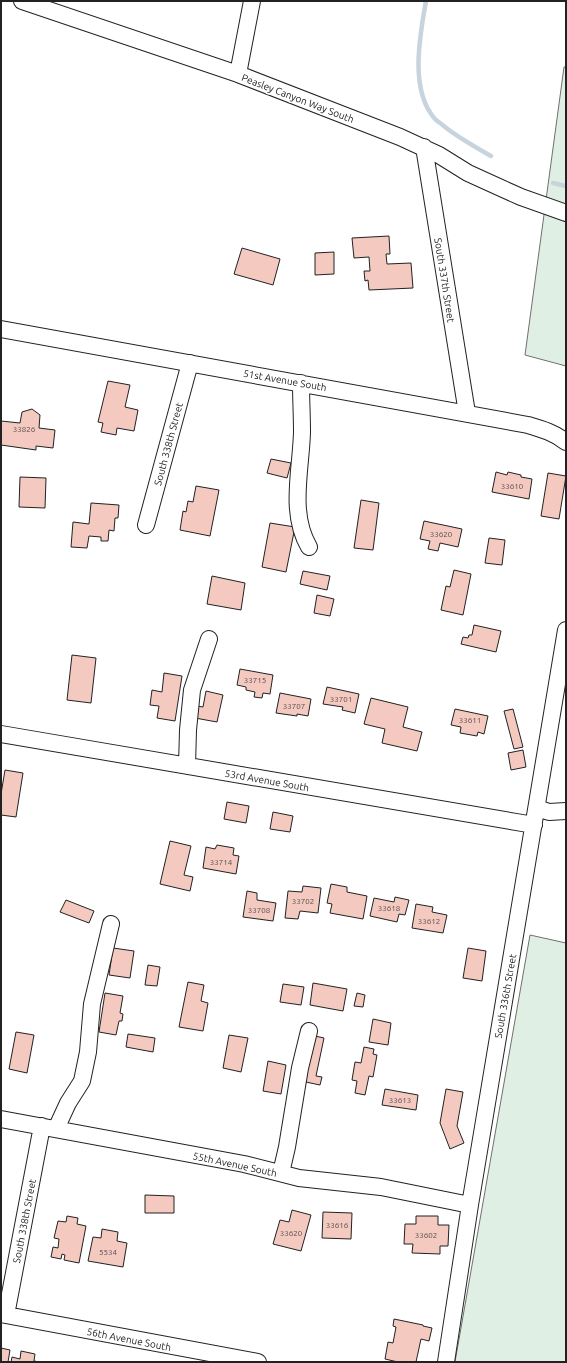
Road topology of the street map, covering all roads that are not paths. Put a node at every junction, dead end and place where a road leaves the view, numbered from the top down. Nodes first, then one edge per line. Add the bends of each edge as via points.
1 (22, 1) edge
2 (252, 1) edge
3 (238, 74) junction
4 (424, 147) junction
5 (566, 213) edge
6 (1, 329) edge
7 (190, 363) junction
8 (301, 383) junction
9 (467, 413) junction
10 (566, 442) edge
11 (146, 525) dead end
12 (309, 547) dead end
13 (566, 630) edge
14 (208, 640) dead end
15 (1, 734) edge
16 (187, 766) junction
17 (537, 808) junction
18 (566, 811) edge
19 (534, 825) junction
20 (111, 924) dead end
21 (309, 1031) dead end
22 (1, 1119) edge
23 (49, 1127) junction
24 (281, 1173) junction
25 (470, 1205) junction
26 (3, 1315) edge
27 (189, 1356) edge
28 (258, 1362) edge
29 (446, 1362) edge

1 - 3 street, Peasley Canyon Way South
2 - 3 street
3 - 4 street, Peasley Canyon Way South
4 - 5 street, Peasley Canyon Way South via 468,173 521,197
4 - 9 street, South 337th Street
6 - 7 street, 51st Avenue South
7 - 8 street, 51st Avenue South
7 - 11 street, South 338th Street
8 - 9 street, 51st Avenue South
8 - 12 street via 302,433 298,514
9 - 10 street, 51st Avenue South via 528,425 549,432
13 - 17 street, South 336th Street
14 - 16 street via 192,690
15 - 16 street, 53rd Avenue South
16 - 19 street, 53rd Avenue South
17 - 18 street via 549,812
17 - 19 street, South 336th Street
19 - 25 street, South 336th Street
20 - 23 street, South 338th Street via 92,1004 88,1052 82,1081
21 - 24 street
22 - 23 street, 55th Avenue South
23 - 24 street, 55th Avenue South
23 - 26 street, South 338th Street
24 - 25 street, 55th Avenue South via 299,1178 380,1187
25 - 29 street, South 336th Street
26 - 27 street, 56th Avenue South
27 - 28 street, 56th Avenue South

